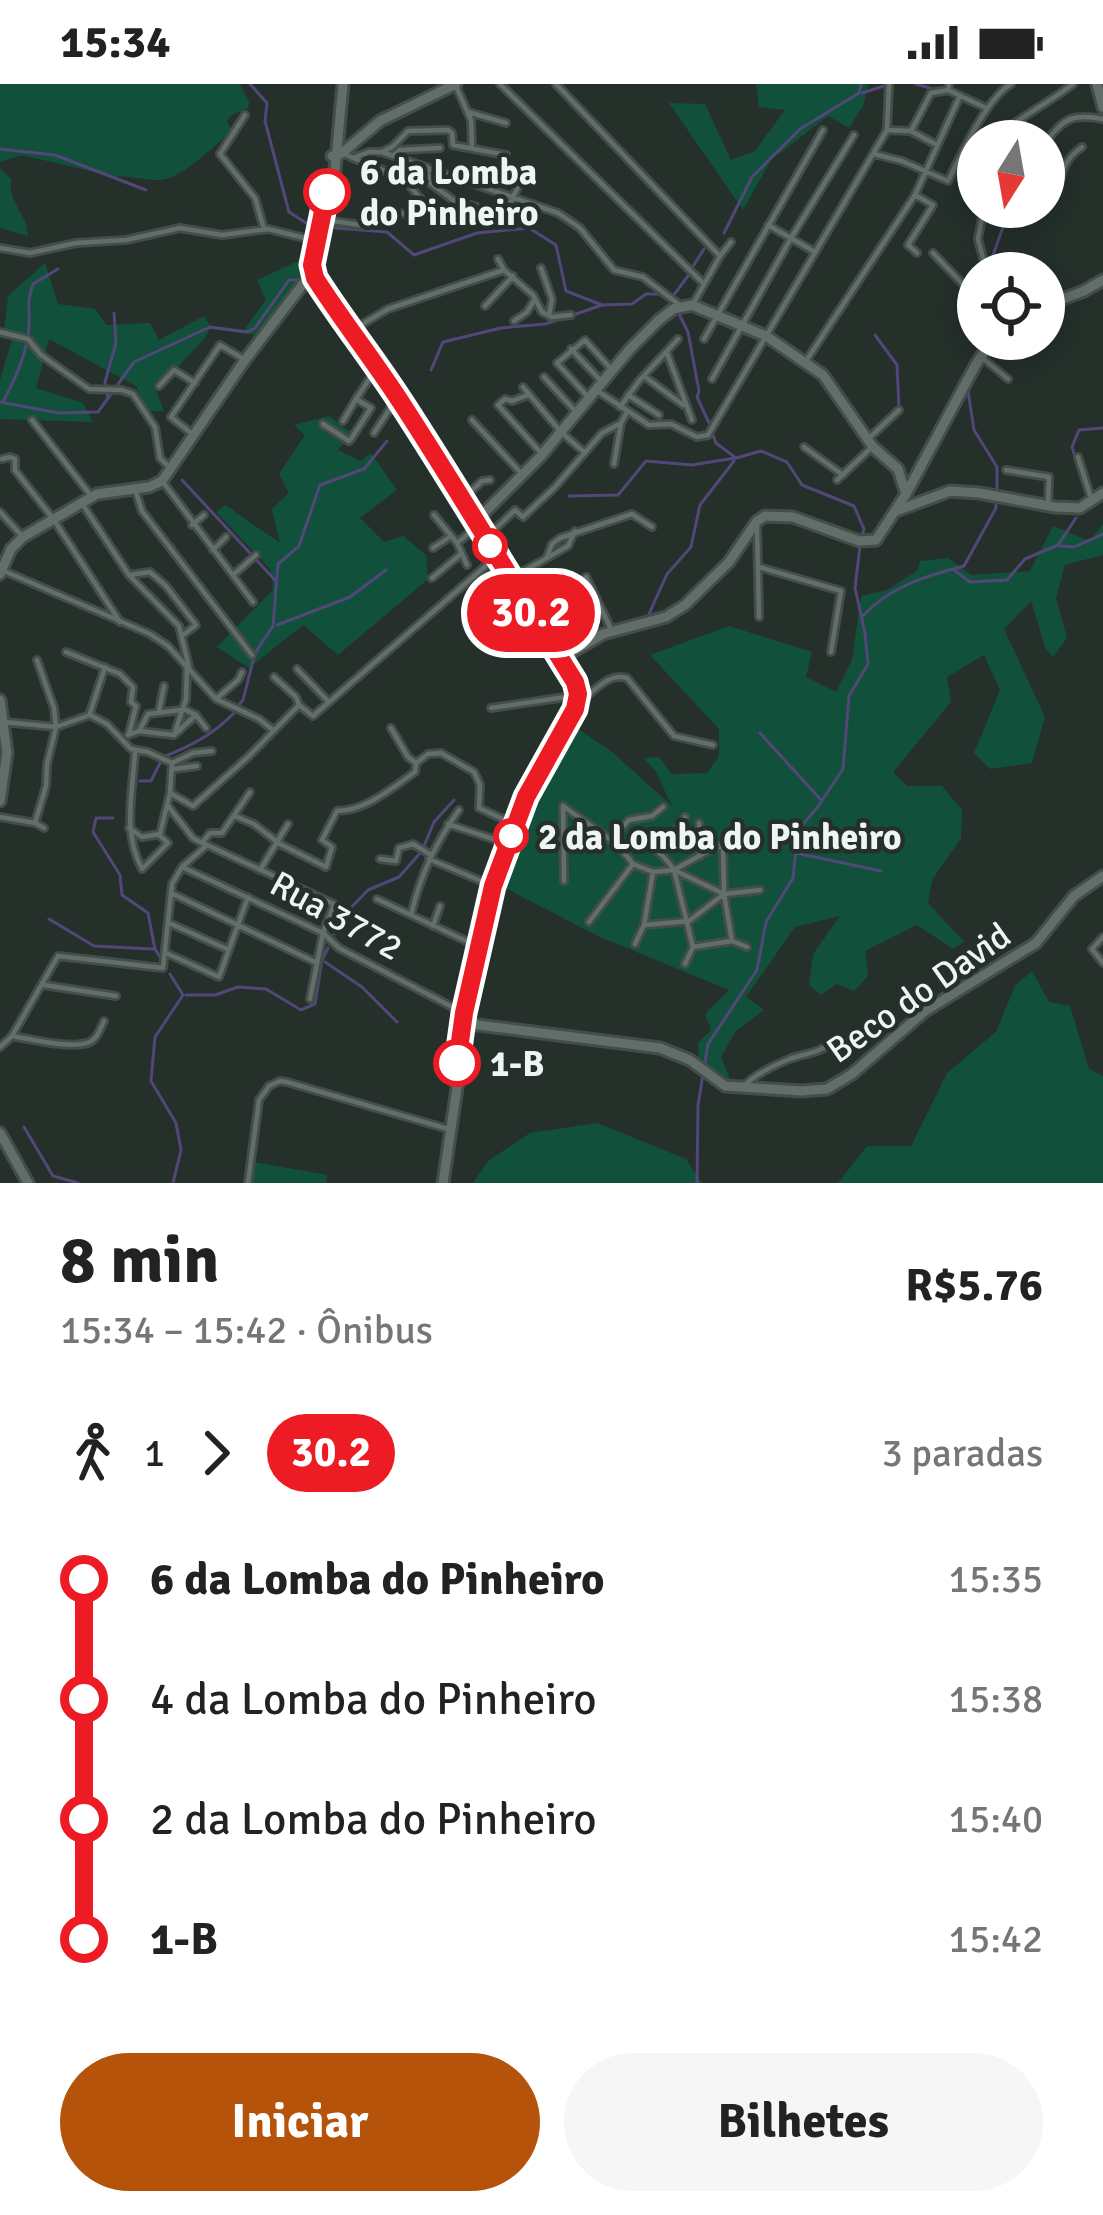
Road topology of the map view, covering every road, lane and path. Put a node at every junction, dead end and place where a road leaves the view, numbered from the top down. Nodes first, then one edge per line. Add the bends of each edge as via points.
1 (340, 84) edge
2 (455, 84) edge
3 (500, 84) edge
4 (556, 84) edge
5 (889, 84) edge
6 (991, 84) edge
7 (1011, 84) edge
8 (1072, 84) edge
9 (1097, 84) edge
10 (949, 87) edge
11 (1000, 91) junction
12 (959, 98) junction
13 (1103, 106) edge
14 (986, 108) junction
15 (469, 112) junction
16 (245, 115) dead end
17 (1103, 119) edge
18 (979, 120) edge
19 (1017, 120) edge
20 (1065, 120) edge
21 (506, 123) dead end
22 (824, 130) dead end
23 (887, 130) junction
24 (911, 131) junction
25 (854, 135) dead end
26 (937, 145) junction
27 (472, 147) junction
28 (440, 148) dead end
29 (1082, 148) dead end
30 (382, 152) junction
31 (874, 154) junction
32 (341, 156) junction
33 (393, 156) junction
34 (957, 162) edge
35 (426, 166) junction
36 (1065, 166) edge
37 (926, 171) junction
38 (916, 195) junction
39 (514, 196) junction
40 (324, 225) junction
41 (769, 225) junction
42 (264, 229) junction
43 (791, 238) junction
44 (317, 241) junction
45 (731, 242) dead end
46 (0, 248) edge
47 (814, 252) junction
48 (916, 253) dead end
49 (933, 254) dead end
50 (720, 256) junction
51 (498, 259) dead end
52 (542, 268) dead end
53 (504, 270) junction
54 (315, 273) junction
55 (512, 276) junction
56 (957, 278) edge
57 (1103, 280) edge
58 (703, 284) junction
59 (1065, 298) edge
60 (535, 299) junction
61 (485, 306) dead end
62 (687, 306) junction
63 (717, 314) junction
64 (571, 315) dead end
65 (549, 316) junction
66 (514, 321) dead end
67 (742, 324) junction
68 (356, 328) junction
69 (0, 332) edge
70 (766, 336) junction
71 (678, 339) dead end
72 (704, 339) dead end
73 (571, 349) junction
74 (667, 352) junction
75 (245, 360) junction
76 (978, 360) edge
77 (985, 360) edge
78 (806, 361) junction
79 (377, 368) junction
80 (612, 370) junction
81 (644, 376) junction
82 (544, 377) dead end
83 (712, 379) dead end
84 (1008, 379) dead end
85 (195, 383) junction
86 (158, 386) dead end
87 (523, 387) dead end
88 (596, 390) junction
89 (527, 395) junction
90 (628, 395) junction
91 (356, 399) junction
92 (393, 404) dead end
93 (685, 406) junction
94 (620, 407) junction
95 (371, 408) junction
96 (899, 410) dead end
97 (627, 412) junction
98 (577, 413) junction
99 (659, 415) dead end
100 (385, 416) junction
101 (32, 420) dead end
102 (472, 420) dead end
103 (692, 420) dead end
104 (343, 421) dead end
105 (323, 424) dead end
106 (621, 424) junction
107 (561, 432) junction
108 (374, 433) dead end
109 (195, 435) junction
110 (870, 443) junction
111 (805, 447) dead end
112 (585, 453) junction
113 (542, 454) junction
114 (1078, 457) dead end
115 (2, 459) edge
116 (614, 464) dead end
117 (172, 470) junction
118 (1006, 470) dead end
119 (523, 475) junction
120 (490, 480) dead end
121 (162, 482) junction
122 (134, 488) junction
123 (463, 493) junction
124 (1103, 493) edge
125 (906, 494) junction
126 (87, 500) junction
127 (1092, 501) junction
128 (1048, 506) junction
129 (0, 512) edge
130 (895, 512) junction
131 (204, 515) dead end
132 (434, 515) dead end
133 (54, 520) junction
134 (757, 520) junction
135 (478, 522) junction
136 (192, 525) junction
137 (652, 527) dead end
138 (489, 535) junction
139 (450, 536) junction
140 (23, 537) junction
141 (226, 537) dead end
142 (457, 543) junction
143 (433, 548) dead end
144 (213, 550) junction
145 (461, 554) junction
146 (256, 555) dead end
147 (496, 557) junction
148 (466, 565) dead end
149 (759, 567) junction
150 (0, 572) edge
151 (129, 575) junction
152 (232, 576) junction
153 (586, 577) dead end
154 (432, 578) dead end
155 (512, 578) junction
156 (576, 589) dead end
157 (563, 595) junction
158 (253, 602) dead end
159 (533, 609) junction
160 (759, 617) dead end
161 (119, 622) junction
162 (560, 622) dead end
163 (611, 631) junction
164 (183, 635) junction
165 (66, 652) dead end
166 (831, 652) dead end
167 (252, 655) dead end
168 (562, 657) junction
169 (37, 660) dead end
170 (105, 667) junction
171 (188, 667) junction
172 (297, 669) dead end
173 (242, 672) dead end
174 (274, 676) dead end
175 (164, 686) dead end
176 (584, 694) junction
177 (216, 699) junction
178 (0, 700) edge
179 (329, 702) junction
180 (299, 705) junction
181 (491, 707) dead end
182 (159, 710) junction
183 (182, 710) junction
184 (90, 715) junction
185 (196, 715) junction
186 (4, 722) junction
187 (56, 727) junction
188 (206, 728) dead end
189 (391, 728) dead end
190 (273, 730) junction
191 (140, 731) junction
192 (129, 734) junction
193 (174, 736) junction
194 (123, 742) junction
195 (713, 745) dead end
196 (135, 751) junction
197 (212, 751) dead end
198 (416, 763) junction
199 (173, 766) junction
200 (197, 766) dead end
201 (250, 792) dead end
202 (170, 793) junction
203 (530, 795) junction
204 (0, 796) edge
205 (168, 806) junction
206 (663, 807) dead end
207 (458, 810) dead end
208 (235, 816) junction
209 (0, 817) edge
210 (685, 817) dead end
211 (35, 823) junction
212 (698, 823) dead end
213 (288, 824) dead end
214 (448, 824) junction
215 (516, 825) junction
216 (44, 828) dead end
217 (129, 828) junction
218 (159, 835) junction
219 (277, 840) junction
220 (611, 840) junction
221 (204, 844) junction
222 (508, 844) junction
223 (723, 844) junction
224 (741, 844) dead end
225 (618, 845) junction
226 (662, 852) junction
227 (700, 856) junction
228 (430, 857) junction
229 (380, 859) dead end
230 (633, 864) junction
231 (182, 867) junction
232 (260, 870) junction
233 (674, 870) junction
234 (652, 872) junction
235 (1103, 876) edge
236 (564, 881) dead end
237 (493, 886) junction
238 (760, 890) dead end
239 (171, 893) junction
240 (724, 894) junction
241 (248, 897) junction
242 (377, 899) dead end
243 (440, 906) dead end
244 (411, 915) junction
245 (589, 922) dead end
246 (689, 922) junction
247 (169, 923) junction
248 (238, 925) junction
249 (644, 925) junction
250 (434, 926) junction
251 (323, 933) junction
252 (1103, 937) edge
253 (732, 941) junction
254 (635, 944) dead end
255 (478, 946) junction
256 (693, 946) junction
257 (746, 947) dead end
258 (230, 951) junction
259 (166, 953) junction
260 (315, 962) junction
261 (1103, 963) edge
262 (685, 964) dead end
263 (44, 985) junction
264 (116, 996) dead end
265 (310, 999) dead end
266 (464, 1020) junction
267 (104, 1021) dead end
268 (12, 1036) junction
269 (833, 1041) dead end
270 (0, 1047) edge
271 (744, 1087) junction
272 (448, 1129) junction
273 (0, 1133) edge
274 (28, 1183) edge
275 (248, 1183) edge
276 (441, 1183) edge

1 - 32 main road
2 - 15 street
2 - 32 main road via 380,121
3 - 58 street
4 - 50 street
5 - 23 street
6 - 11 street
7 - 11 street
8 - 19 street
9 - 13 main road
10 - 12 street
10 - 24 street via 931,93
11 - 14 street
12 - 14 street
12 - 26 street
14 - 18 street
15 - 21 street
15 - 27 street
16 - 42 street via 220,154 253,194
17 - 20 street
22 - 41 street
23 - 24 street
23 - 31 street
24 - 26 street
25 - 43 street
26 - 37 street
27 - 30 street via 453,145 448,130 409,131
27 - 39 street via 507,156 505,166 522,179
28 - 33 street
29 - 36 street
30 - 32 street
30 - 33 street
31 - 37 street
31 - 47 street
32 - 40 main road
32 - 40 street via 403,178 426,205 410,214 374,212 367,226
33 - 35 street
34 - 37 street via 948,181
35 - 39 street
35 - 39 street via 430,183 479,210 506,215
37 - 38 street
38 - 48 street via 933,205 908,245
38 - 78 street
39 - 62 street via 571,219 614,270 643,277
40 - 44 main road
40 - 54 main road
41 - 43 street
41 - 63 street
42 - 44 street
42 - 46 street via 222,235 180,228 30,253
43 - 47 street
43 - 67 street
44 - 54 main road
45 - 50 street
47 - 70 street
49 - 56 street
50 - 58 street
51 - 53 street
52 - 65 street
53 - 55 street
53 - 68 street via 388,309
54 - 68 main road
54 - 75 main road
54 - 79 main road
55 - 60 street
55 - 61 street
57 - 59 main road
58 - 62 street
60 - 65 street
60 - 66 street
62 - 63 main road
62 - 80 main road via 659,320
63 - 67 main road
63 - 72 street
64 - 65 street
67 - 70 main road
67 - 83 street
68 - 79 main road
69 - 117 street via 28,339 89,389 133,394
70 - 78 main road
70 - 97 street via 708,435 650,425
71 - 74 street
73 - 80 street via 585,340
73 - 88 street
73 - 88 street via 556,363
74 - 81 street
74 - 93 street
75 - 85 street via 221,344
75 - 109 main road
76 - 125 main road
77 - 84 street
78 - 110 main road
79 - 91 street
79 - 123 main road
80 - 88 main road
81 - 90 street
81 - 93 street
82 - 98 street
85 - 86 street via 174,370
85 - 109 street via 171,418
87 - 89 street
88 - 94 street
88 - 98 main road
89 - 107 street
89 - 113 street via 498,405
90 - 94 street
90 - 99 street
91 - 95 street
91 - 104 street
92 - 100 street
93 - 103 street
94 - 97 street
95 - 100 street
95 - 105 street via 349,441
96 - 110 street
97 - 106 street
98 - 107 main road
100 - 108 street
101 - 126 street
102 - 119 street
106 - 112 street
106 - 116 street
107 - 112 street
107 - 113 main road
109 - 117 main road
110 - 111 street via 840,477
110 - 125 main road via 898,469
112 - 138 street via 523,517 514,510
113 - 119 main road
114 - 127 street
115 - 133 street via 15,459
117 - 121 main road
118 - 128 street via 1050,478
119 - 135 main road
120 - 123 street
121 - 122 main road
121 - 136 street
122 - 126 main road
122 - 167 street via 142,511
123 - 135 main road
124 - 127 main road
125 - 130 main road
126 - 133 main road
126 - 151 street
127 - 128 main road
128 - 130 main road via 950,491
129 - 140 street
130 - 134 main road via 869,542 793,517
131 - 136 street
132 - 139 street
133 - 140 main road
133 - 161 street
134 - 149 street
134 - 163 main road via 685,605
135 - 138 main road
135 - 142 street
135 - 147 main road
136 - 144 street
137 - 155 street via 632,514 574,531
138 - 155 main road
139 - 142 street
139 - 143 street
140 - 150 main road
141 - 144 street
142 - 145 street
144 - 152 street
145 - 148 street
145 - 154 street
146 - 152 street
147 - 155 main road
147 - 179 street
149 - 160 street
149 - 166 street via 841,591
150 - 161 street
151 - 164 street
151 - 164 street via 150,572 166,586 196,626
152 - 158 street
153 - 163 street
155 - 159 main road
155 - 168 main road
156 - 157 street
157 - 159 street
157 - 162 street via 573,614
159 - 168 main road
161 - 171 street via 150,634
163 - 168 main road
164 - 171 street
165 - 170 street
168 - 176 main road
169 - 187 street
170 - 184 street
170 - 192 street via 133,687
171 - 177 street
171 - 183 street
172 - 179 street
173 - 177 street
174 - 180 street
175 - 182 street
176 - 181 street
176 - 195 street via 622,676 674,736
176 - 203 main road
177 - 190 street
178 - 186 main road
179 - 180 street via 312,717
180 - 190 street
182 - 183 street
182 - 191 street
183 - 185 street
183 - 193 street
184 - 187 street
184 - 194 street
185 - 188 street
185 - 193 street
186 - 187 street
186 - 204 main road
187 - 211 street
189 - 198 street
190 - 202 street via 193,806
191 - 192 street
191 - 193 street
192 - 194 street
194 - 196 street
196 - 199 street
196 - 217 street
197 - 199 street
198 - 215 street via 434,752 458,761 480,782 478,808
198 - 219 street via 387,791 337,811 322,840 332,847 326,866
199 - 200 street
199 - 202 street
201 - 208 street
202 - 205 street
203 - 215 main road
203 - 266 main road via 497,886
205 - 218 street
205 - 221 street
206 - 220 street via 629,820
207 - 214 street
208 - 219 street
208 - 221 street
209 - 211 street
210 - 226 street
211 - 216 street
212 - 227 street
213 - 219 street
214 - 222 street
214 - 228 street
215 - 222 main road
217 - 218 street
217 - 218 street via 142,869 168,843
219 - 232 street
220 - 225 street
220 - 236 street via 563,806
221 - 231 street
221 - 232 street
222 - 237 main road
223 - 224 street
223 - 227 street
223 - 240 street
225 - 226 street
225 - 230 street
226 - 233 street
227 - 233 street
228 - 229 street via 413,844 399,848 396,861
228 - 237 street
228 - 244 street
230 - 234 street
230 - 245 street
231 - 239 street
231 - 241 street, Rua 3772
232 - 251 street via 334,904
233 - 234 street
233 - 240 street
233 - 246 street
234 - 249 street
235 - 271 main road, Beco do David via 1074,896 1036,943 925,1011 840,1082 801,1091
237 - 255 main road
238 - 240 street
239 - 247 street
239 - 248 street
240 - 246 street
240 - 253 street
241 - 248 street
241 - 251 street, Rua 3772
242 - 244 street
243 - 250 street
244 - 250 street
246 - 249 street
246 - 256 street
247 - 258 street
247 - 259 street
248 - 258 street
248 - 260 street
249 - 254 street
250 - 255 street
251 - 260 street
251 - 266 street, Rua 3772
252 - 261 street via 1092,949
253 - 256 street
253 - 257 street
255 - 266 main road
256 - 262 street
258 - 259 street via 218,978
259 - 263 street via 161,969 58,956
260 - 265 street
263 - 264 street
263 - 268 street
266 - 271 main road, Beco do David via 660,1048 725,1086
266 - 272 main road
266 - 276 main road
267 - 268 street via 87,1044
268 - 270 street
269 - 271 street
272 - 275 street via 280,1081 259,1100
272 - 276 main road
273 - 274 main road

